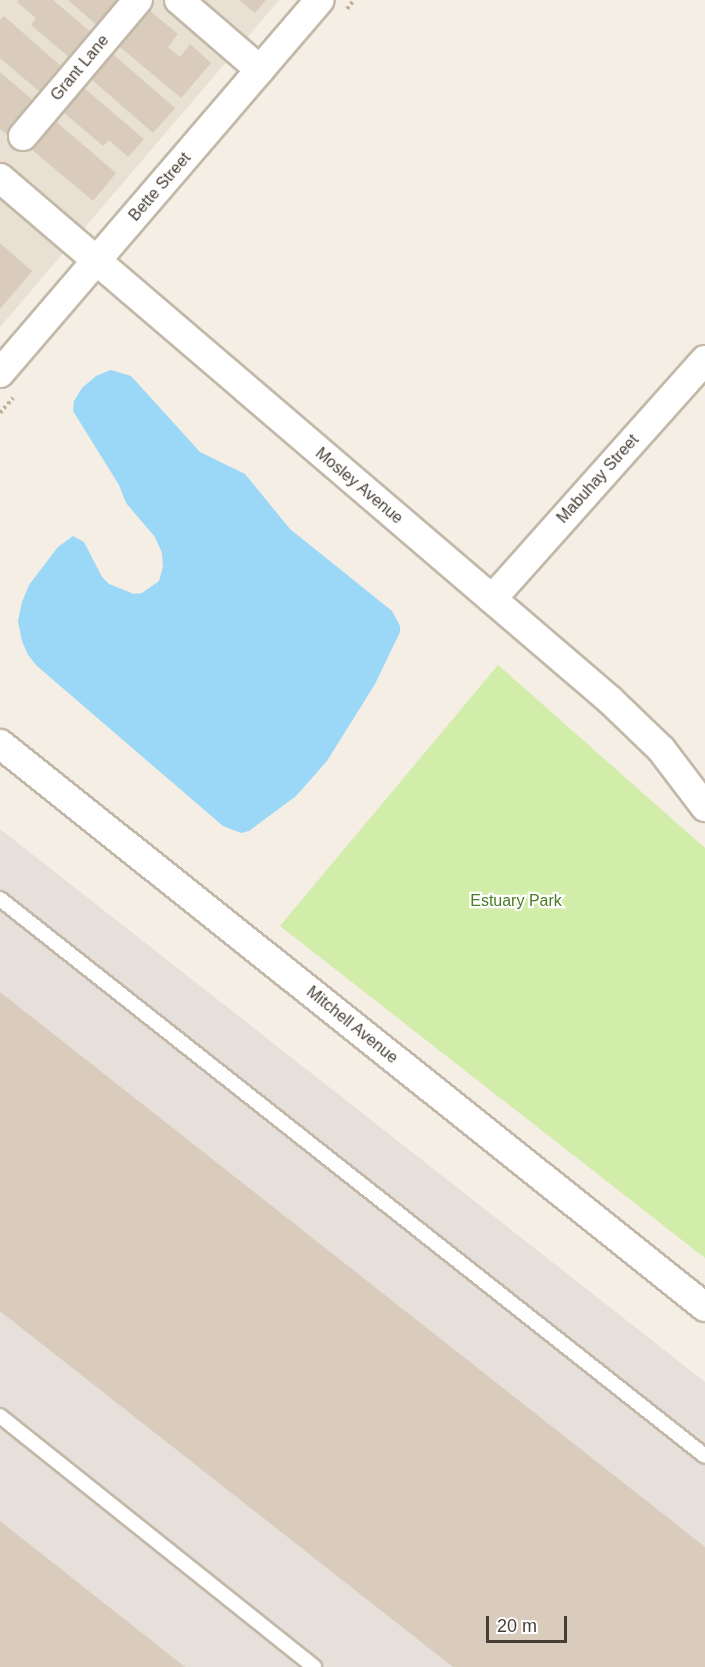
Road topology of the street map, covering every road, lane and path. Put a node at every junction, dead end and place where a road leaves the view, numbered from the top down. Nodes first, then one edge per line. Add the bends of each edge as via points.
1 (138, 0) edge
2 (179, 0) edge
3 (320, 0) edge
4 (260, 70) junction
5 (23, 136) dead end
6 (0, 178) edge
7 (96, 261) junction
8 (705, 360) edge
9 (1, 368) edge
10 (492, 599) junction
11 (0, 744) edge
12 (705, 807) edge
13 (0, 899) edge
14 (705, 1307) edge
15 (0, 1416) edge
16 (705, 1456) edge
17 (314, 1667) edge

1 - 5 street, Grant Lane
2 - 4 street
3 - 4 street, Bette Street
4 - 7 street, Bette Street
6 - 7 street, Mosley Avenue
7 - 9 street, Bette Street
7 - 10 street, Mosley Avenue
8 - 10 street, Mabuhay Street
10 - 12 street, Mosley Avenue via 635,722
11 - 14 street, Mitchell Avenue
13 - 16 lane
15 - 17 lane

